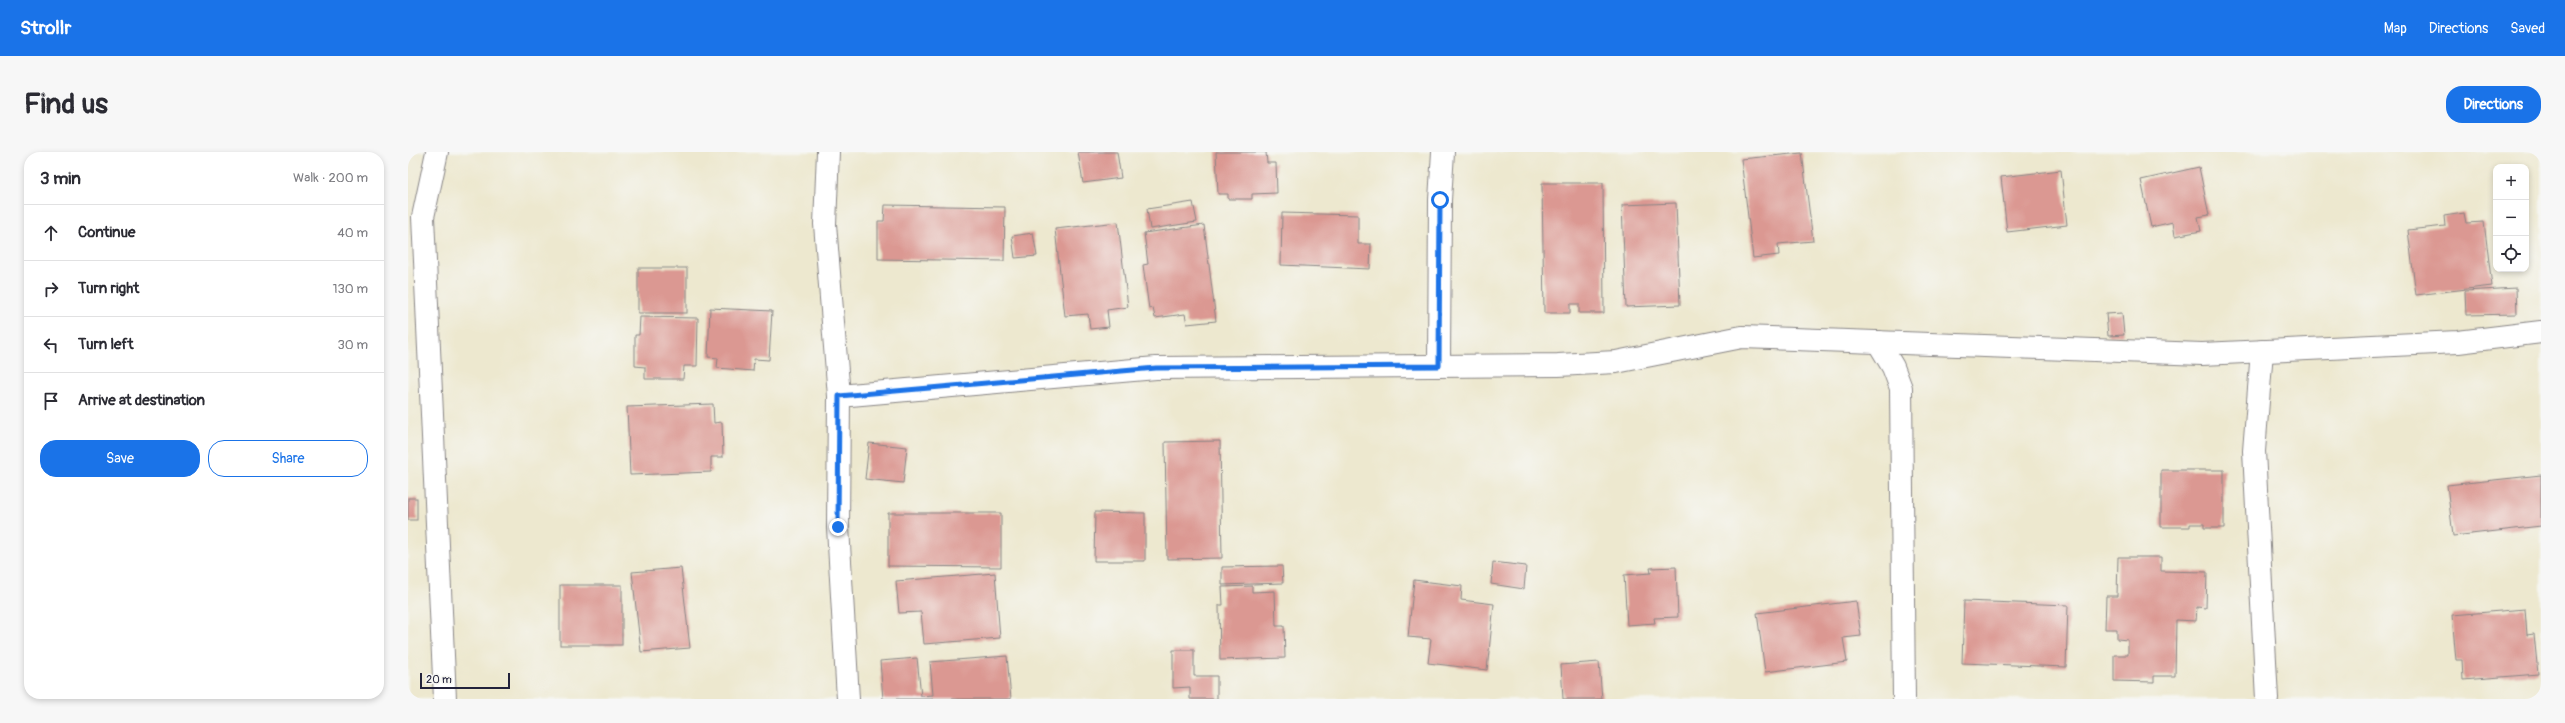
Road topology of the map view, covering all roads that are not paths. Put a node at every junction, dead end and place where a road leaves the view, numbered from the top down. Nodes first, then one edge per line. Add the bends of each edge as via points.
1 (437, 152) edge
2 (828, 152) edge
3 (1443, 152) edge
4 (2541, 332) edge
5 (1878, 342) junction
6 (2262, 351) junction
7 (1439, 366) junction
8 (839, 396) junction
9 (445, 699) edge
10 (848, 699) edge
11 (1904, 699) edge
12 (2267, 699) edge

1 - 9 street via 423,217
2 - 8 street via 825,224
3 - 7 street via 1440,200
4 - 6 street via 2458,342
5 - 6 street via 2202,354
5 - 7 street via 1742,337 1616,362
5 - 11 street via 1893,367 1901,388
6 - 12 street via 2254,451
7 - 8 street via 1156,368
8 - 10 street via 838,527

